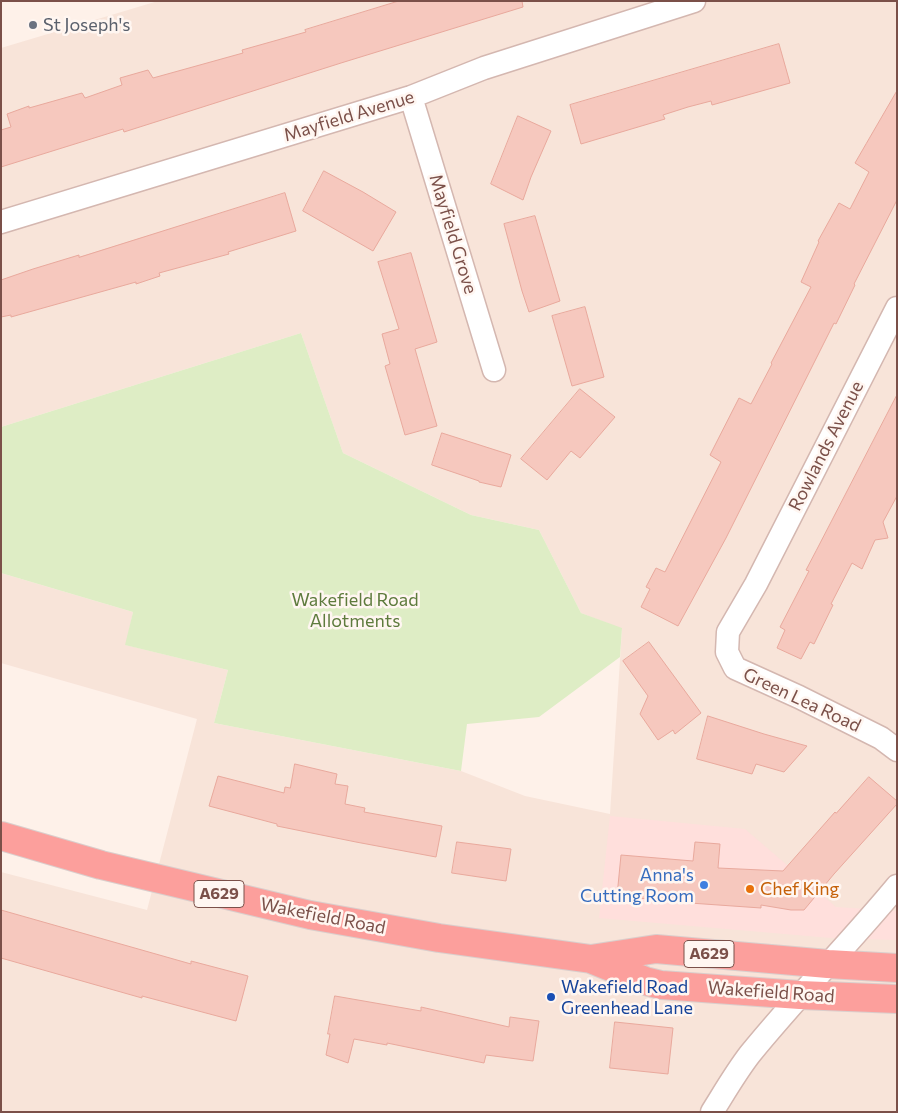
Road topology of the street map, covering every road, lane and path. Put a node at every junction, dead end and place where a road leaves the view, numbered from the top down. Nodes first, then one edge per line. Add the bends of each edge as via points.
1 (694, 1) edge
2 (412, 97) junction
3 (1, 222) edge
4 (897, 308) edge
5 (494, 370) dead end
6 (756, 584) joint
7 (897, 750) edge
8 (1, 836) edge
9 (897, 886) edge
10 (591, 959) junction
11 (828, 964) junction
12 (897, 968) edge
13 (800, 995) junction
14 (897, 999) edge
15 (712, 1112) edge

1 - 2 street, Mayfield Avenue via 484,68
2 - 3 street, Mayfield Avenue
2 - 5 street, Mayfield Grove
4 - 6 street, Rowlands Avenue
6 - 7 street, Green Lea Road via 728,632 727,652 735,668 881,738
8 - 10 highway, Wakefield Road / A629 via 101,865 310,915 439,938
9 - 11 street
10 - 11 highway, Wakefield Road / A629 via 656,949
10 - 13 highway, Wakefield Road / A629 via 645,981 661,984
11 - 12 highway, Wakefield Road / A629
11 - 13 street
13 - 14 highway, Wakefield Road / A629
13 - 15 street via 749,1056

